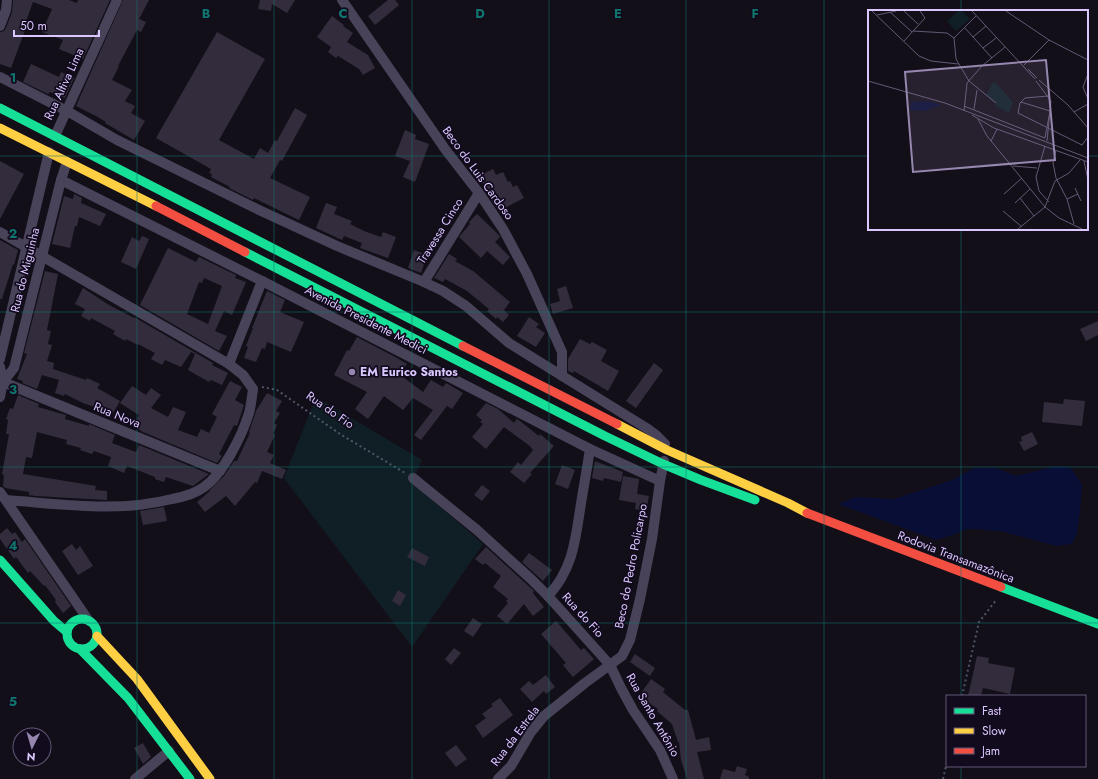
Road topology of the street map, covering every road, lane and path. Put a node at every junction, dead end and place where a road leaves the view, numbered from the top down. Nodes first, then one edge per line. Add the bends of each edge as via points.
1 (7, 0) edge
2 (117, 0) edge
3 (342, 0) edge
4 (0, 26) edge
5 (0, 77) edge
6 (66, 111) junction
7 (2, 112) edge
8 (0, 128) edge
9 (54, 136) junction
10 (49, 152) junction
11 (67, 162) junction
12 (112, 165) junction
13 (103, 179) junction
14 (62, 180) junction
15 (479, 193) junction
16 (0, 232) edge
17 (26, 247) junction
18 (42, 257) junction
19 (262, 281) junction
20 (424, 282) junction
21 (0, 359) edge
22 (229, 364) junction
23 (0, 367) edge
24 (562, 376) junction
25 (3, 382) junction
26 (253, 389) junction
27 (0, 397) edge
28 (590, 449) junction
29 (668, 450) junction
30 (663, 464) junction
31 (220, 471) junction
32 (413, 478) joint
33 (660, 481) junction
34 (3, 496) edge
35 (805, 512) junction
36 (0, 560) edge
37 (1004, 589) junction
38 (548, 596) junction
39 (89, 621) junction
40 (1098, 624) edge
41 (67, 632) junction
42 (96, 636) junction
43 (80, 648) junction
44 (610, 665) junction
45 (962, 695) edge
46 (169, 751) junction
47 (946, 766) edge
48 (135, 779) edge
49 (190, 779) edge
50 (210, 779) edge
51 (498, 779) edge
52 (673, 779) edge
53 (943, 779) edge

1 - 4 street
2 - 6 street, Rua Altiva Lima
3 - 15 street, Beco do Luis Cardoso via 444,149
5 - 6 street
6 - 9 street, Rua Altiva Lima
6 - 20 street via 117,140 313,236
7 - 9 main road
8 - 10 main road
9 - 12 main road
10 - 11 main road
10 - 17 street, Rua do Miguinha
11 - 13 main road
11 - 14 street, Rua do Miguinha
12 - 13 main road
12 - 29 main road
13 - 30 main road
14 - 18 street, Rua do Miguinha
14 - 19 street, Avenida Presidente Medici
15 - 20 street, Travessa Cinco
15 - 24 street, Beco do Luis Cardoso via 503,229 530,281 562,352
16 - 17 street
17 - 18 street
17 - 21 street, Rua do Miguinha
18 - 22 street
18 - 25 street, Rua do Miguinha via 14,368
19 - 22 street
19 - 28 street, Avenida Presidente Medici
20 - 24 street via 466,306 509,343
22 - 26 street via 243,375
23 - 25 street, Rua do Miguinha
24 - 29 street via 648,429
25 - 27 street, Rua do Miguinha
25 - 31 street, Rua Nova
26 - 31 street via 249,413
26 - 32 path, Rua do Fio via 262,387 277,390 340,434
28 - 33 street, Avenida Presidente Medici
28 - 38 street via 574,547 563,578
29 - 30 street, Beco do Pedro Policarpo
29 - 35 main road
30 - 33 street, Beco do Pedro Policarpo
30 - 35 main road via 756,500
31 - 34 street via 203,488 185,496 160,502 98,507
32 - 38 street, Rua do Fio via 492,544
33 - 44 street, Beco do Pedro Policarpo via 652,539 630,640 622,656
34 - 39 street
35 - 37 main road, Rodovia Transamazônica
36 - 41 main road via 54,621
37 - 40 main road, Rodovia Transamazônica
37 - 45 path via 979,622
38 - 44 street, Rua do Fio
39 - 41 main road via 78,619 69,626
39 - 42 main road via 94,625
41 - 43 main road via 70,643
42 - 43 main road via 91,646
42 - 50 main road via 137,678
43 - 46 main road via 128,698
44 - 51 street, Rua da Estrela via 544,716 531,732 511,766
44 - 52 street, Rua Santo Antônio via 630,704 660,750
46 - 48 street
46 - 49 main road
47 - 53 path

